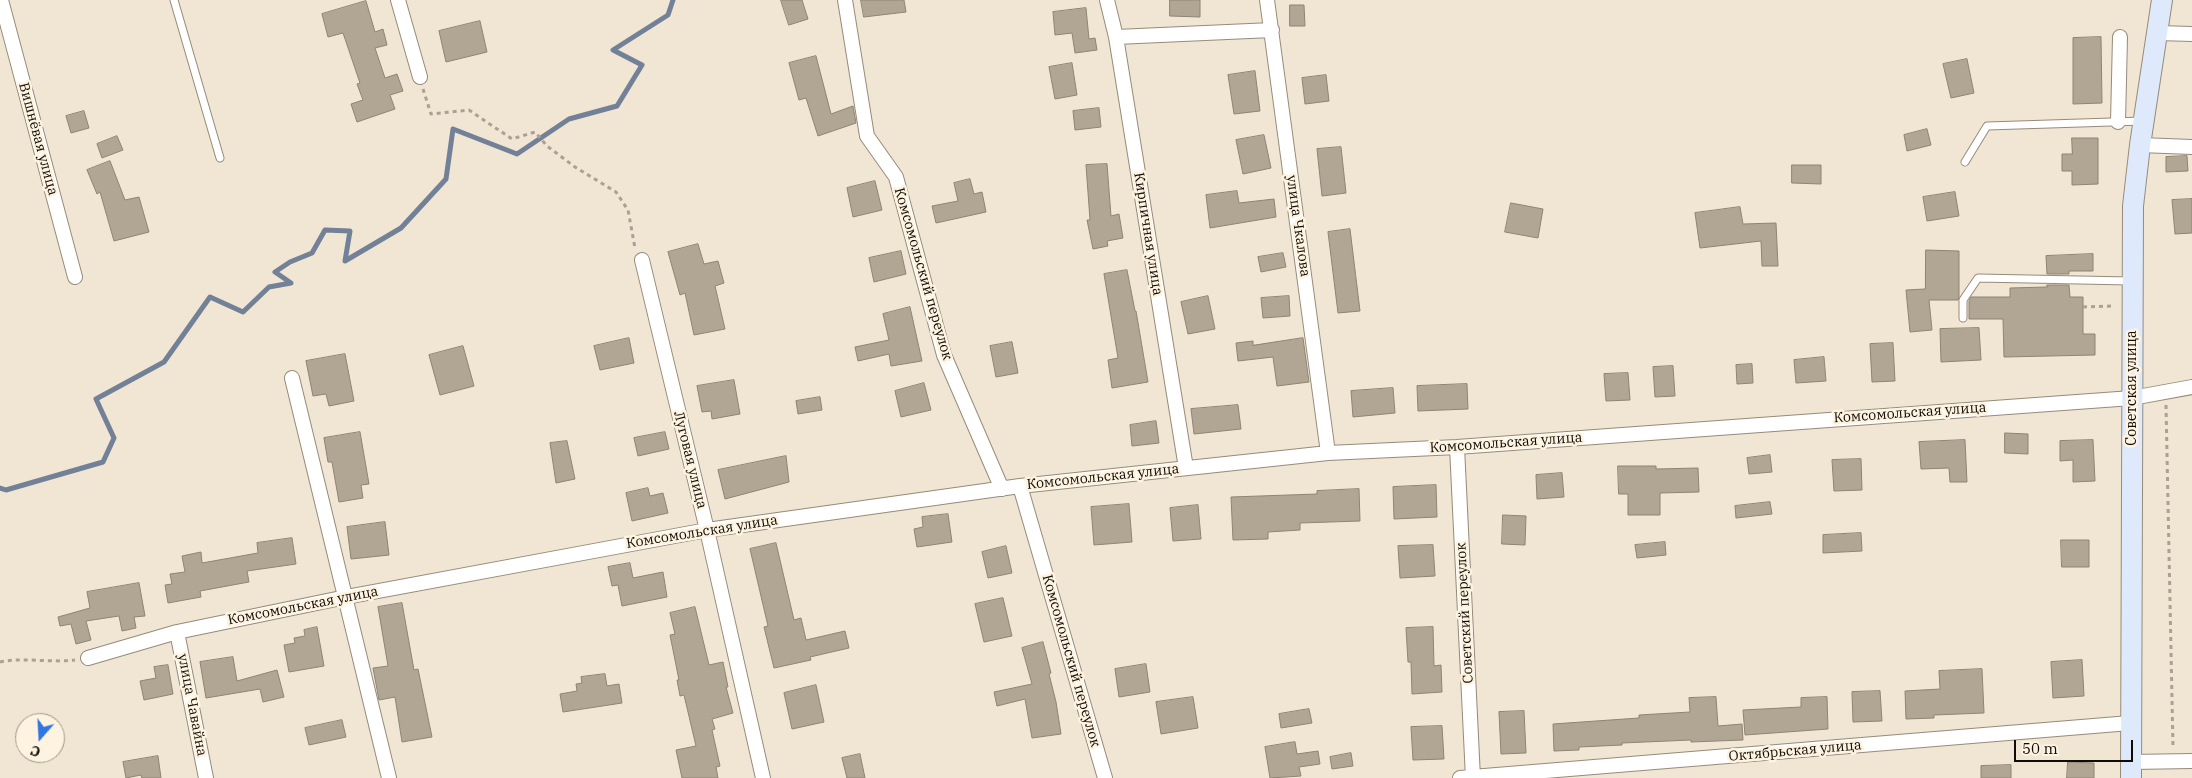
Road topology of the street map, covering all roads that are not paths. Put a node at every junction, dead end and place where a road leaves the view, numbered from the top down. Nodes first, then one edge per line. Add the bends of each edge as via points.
1 (1, 0) edge
2 (174, 0) edge
3 (398, 0) edge
4 (844, 0) edge
5 (1107, 0) edge
6 (1267, 0) edge
7 (2162, 0) edge
8 (1272, 30) junction
9 (2157, 33) junction
10 (2192, 34) edge
11 (2120, 36) dead end
12 (1116, 37) junction
13 (420, 77) road end
14 (2143, 121) junction
15 (2118, 122) junction
16 (2140, 145) junction
17 (2192, 147) edge
18 (220, 158) dead end
19 (1965, 162) dead end
20 (642, 260) road end
21 (75, 277) dead end
22 (2133, 281) junction
23 (1963, 318) dead end
24 (292, 378) dead end
25 (2192, 387) edge
26 (2132, 398) junction
27 (1457, 447) junction
28 (1328, 452) junction
29 (1186, 468) junction
30 (1020, 486) junction
31 (1002, 488) junction
32 (707, 530) junction
33 (346, 597) junction
34 (177, 632) junction
35 (88, 658) road end
36 (2130, 723) junction
37 (2192, 761) edge
38 (2131, 770) edge
39 (206, 778) edge
40 (389, 778) edge
41 (763, 778) edge
42 (1106, 778) edge
43 (1469, 778) edge

1 - 21 street, Вишнёвая улица
2 - 18 lane
3 - 13 street
4 - 31 street, Комсомольский переулок via 867,136 896,177 944,356
5 - 12 street, Кирпичная улица
6 - 8 street, улица Чкалова
7 - 9 main road, Советская улица
8 - 12 street
8 - 28 street, улица Чкалова
9 - 10 street
9 - 14 main road, Советская улица
11 - 15 street
12 - 29 street, Кирпичная улица
14 - 15 lane
14 - 16 main road, Советская улица
15 - 19 lane via 1987,126
16 - 17 street
16 - 22 main road, Советская улица via 2133,206
20 - 32 street, Луговая улица
22 - 23 lane via 1978,278 1963,300
22 - 26 main road, Советская улица
24 - 33 street
25 - 26 street, Комсомольская улица
26 - 27 street, Комсомольская улица
26 - 36 main road, Советская улица
27 - 28 street, Комсомольская улица
27 - 43 street, Советский переулок
28 - 29 street, Комсомольская улица
29 - 30 street, Комсомольская улица
30 - 31 street, Комсомольская улица
30 - 42 street, Комсомольский переулок
31 - 32 street, Комсомольская улица
32 - 33 street, Комсомольская улица
32 - 41 street, Луговая улица
33 - 34 street, Комсомольская улица
33 - 40 street
34 - 35 street, Комсомольская улица
34 - 39 street, улица Чавайна
36 - 38 main road, Советская улица
36 - 43 street, Октябрьская улица
37 - 38 street via 2173,761

